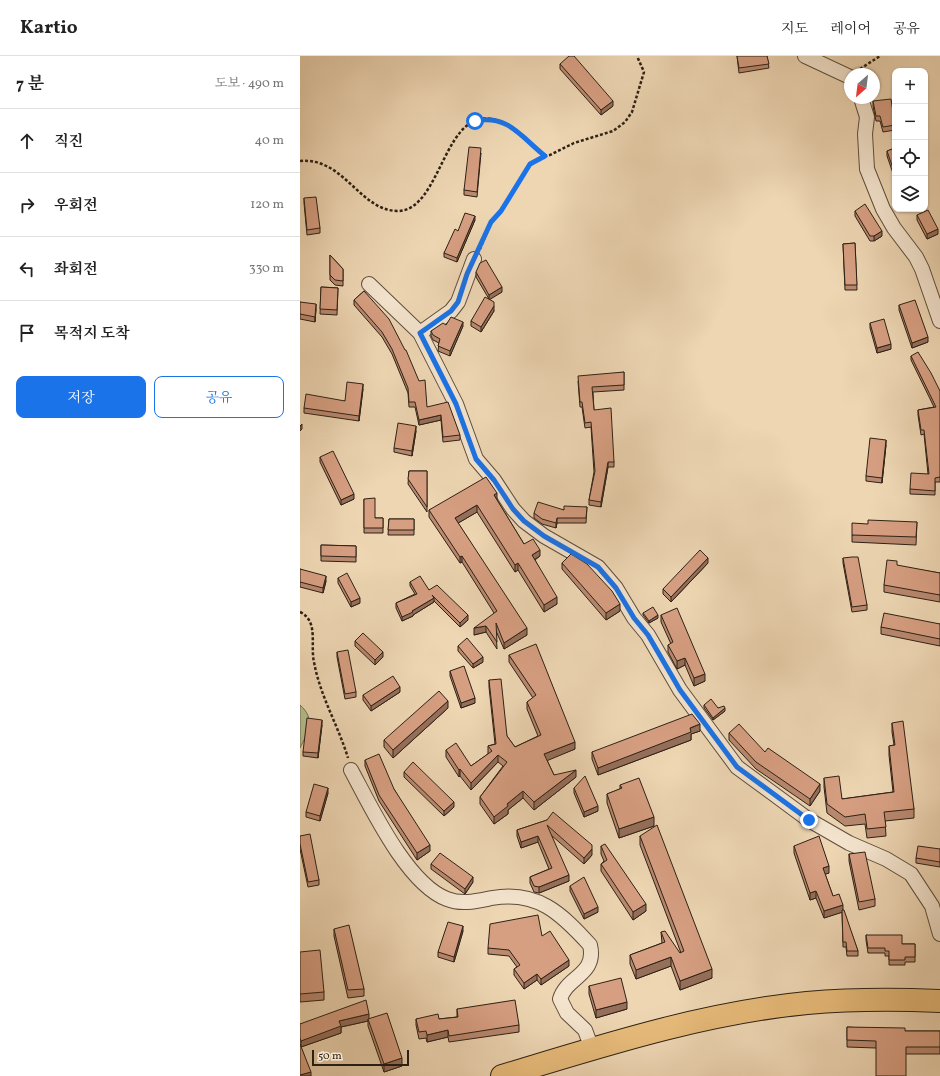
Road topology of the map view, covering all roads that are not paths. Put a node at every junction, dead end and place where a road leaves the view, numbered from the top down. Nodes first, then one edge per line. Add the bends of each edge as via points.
1 (806, 56) edge
2 (844, 74) edge
3 (863, 104) edge
4 (474, 259) road end
5 (369, 284) dead end
6 (940, 321) edge
7 (420, 333) junction
8 (351, 770) road end
9 (940, 934) edge
10 (940, 1001) edge
11 (592, 1049) junction
12 (502, 1076) edge

1 - 2 street
3 - 6 street via 867,117 867,169 883,209 922,269
4 - 7 street via 458,302 451,311
5 - 7 street
7 - 9 street via 456,404 476,459 513,509 544,536 598,567 616,588 634,618 648,635 680,690 737,767 809,820 911,874 932,906
8 - 11 street via 382,825 413,871 431,890 446,899 460,903 524,896 556,912 590,945 591,960 586,969 562,991 560,999 567,1013 585,1030
10 - 11 main road via 873,999 767,1008 692,1022
11 - 12 main road

